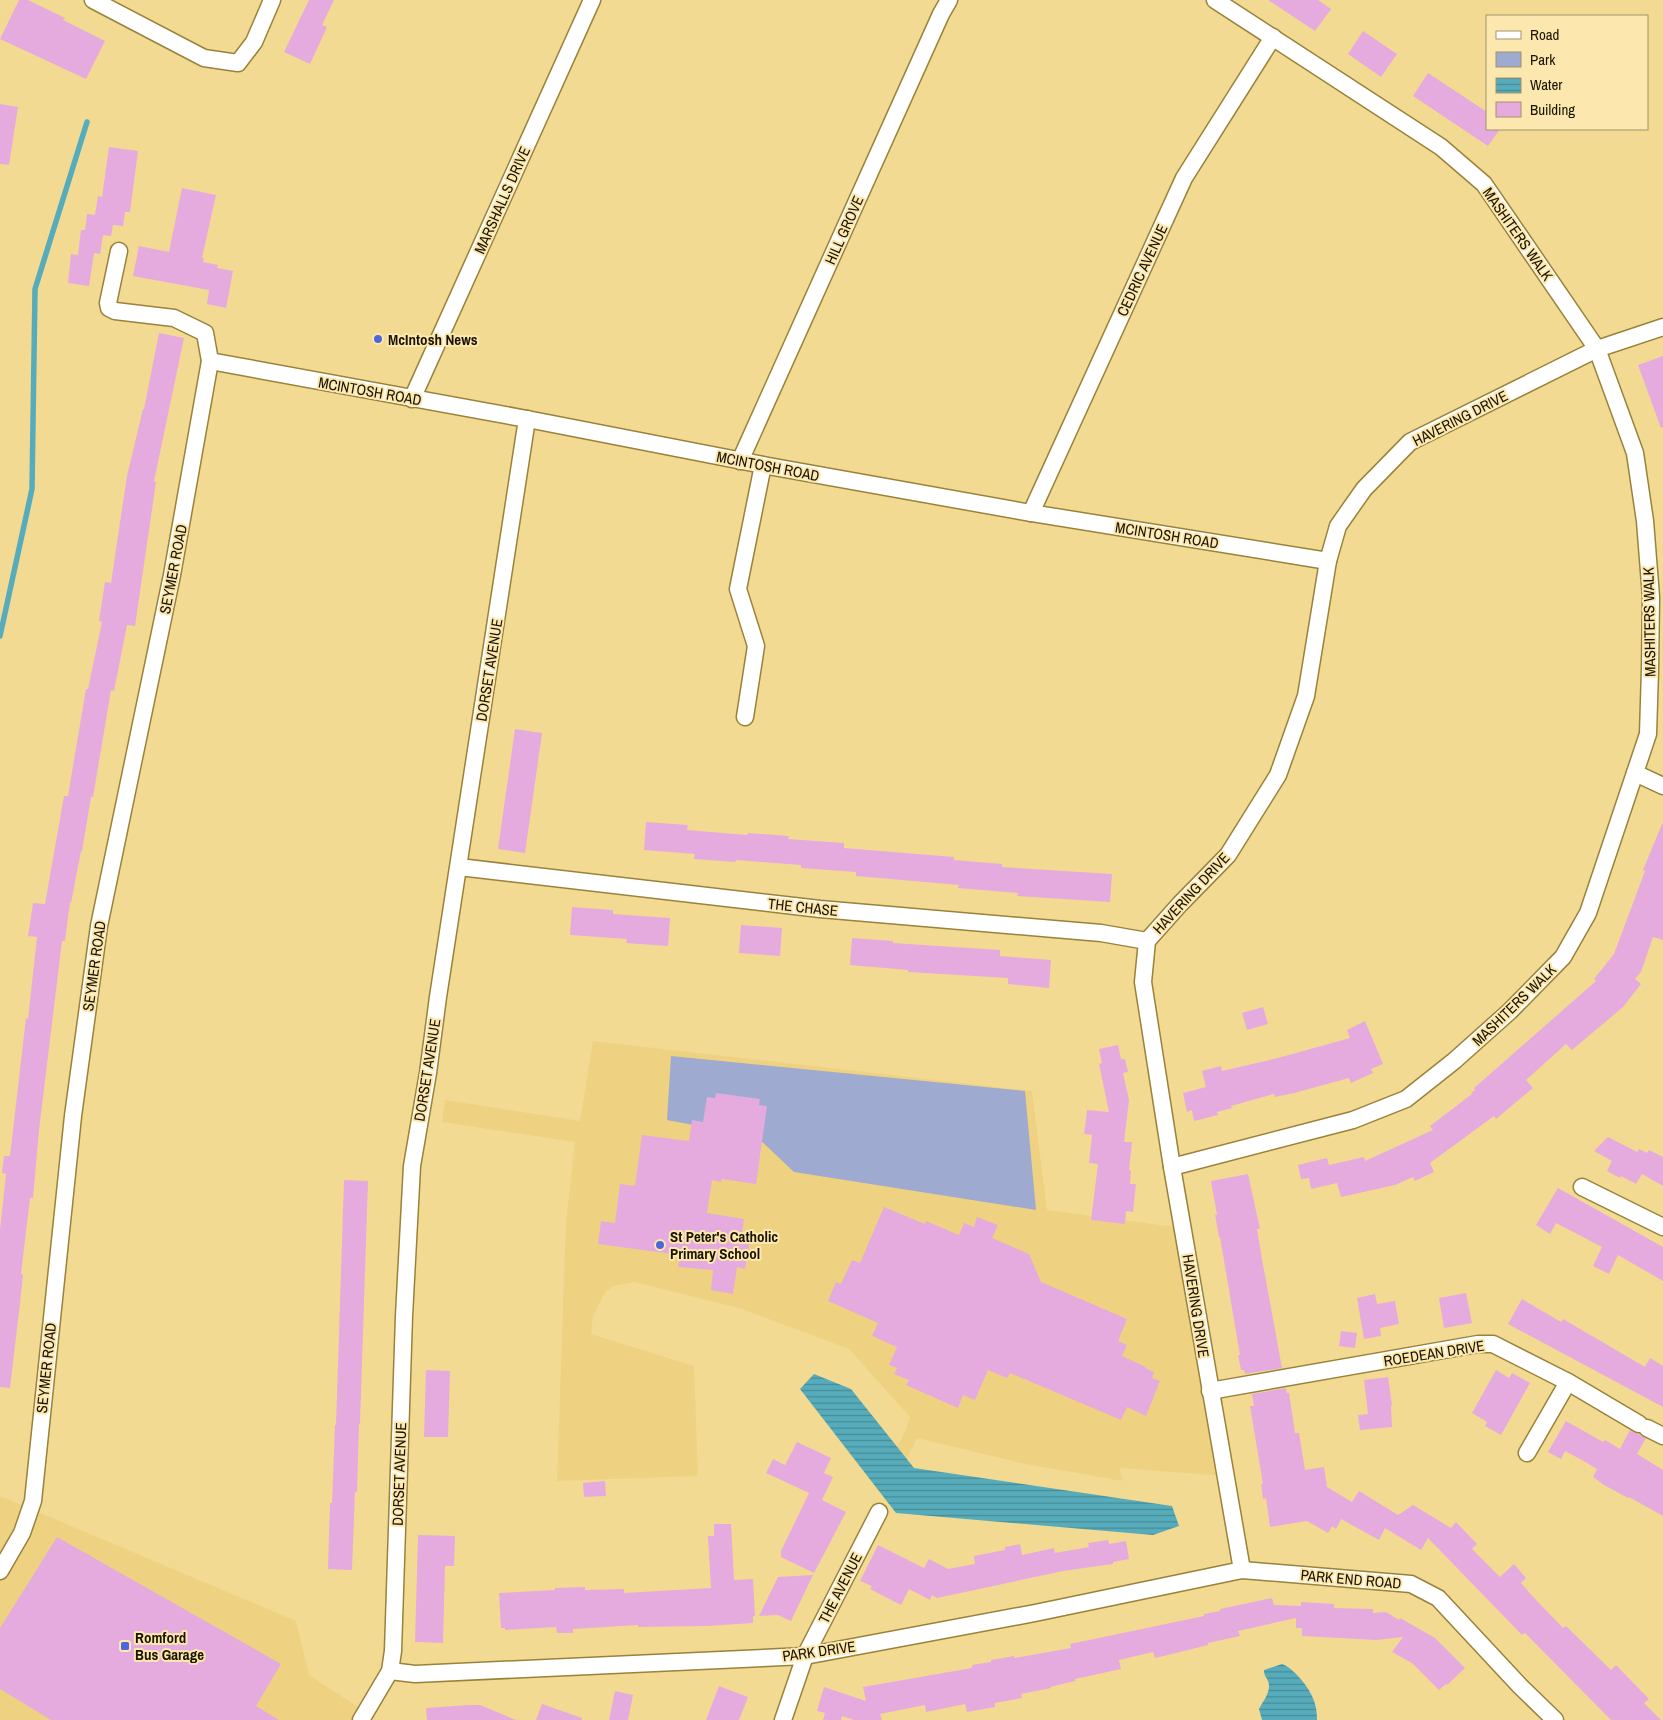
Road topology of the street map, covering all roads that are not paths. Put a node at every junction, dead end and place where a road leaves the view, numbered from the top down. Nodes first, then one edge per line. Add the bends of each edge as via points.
1 (93, 0) edge
2 (272, 0) edge
3 (592, 0) edge
4 (949, 0) edge
5 (1215, 0) edge
6 (1273, 37) junction
7 (119, 251) dead end
8 (1663, 327) edge
9 (1597, 349) junction
10 (210, 362) junction
11 (412, 399) junction
12 (527, 419) junction
13 (740, 461) junction
14 (763, 465) junction
15 (1031, 512) junction
16 (1328, 560) junction
17 (745, 717) dead end
18 (1635, 773) junction
19 (1663, 786) edge
20 (459, 867) junction
21 (1147, 942) junction
22 (1172, 1167) junction
23 (1582, 1188) dead end
24 (1663, 1227) edge
25 (1568, 1382) junction
26 (1210, 1390) junction
27 (1663, 1436) edge
28 (1527, 1453) dead end
29 (879, 1512) dead end
30 (1242, 1570) junction
31 (0, 1571) edge
32 (805, 1656) junction
33 (390, 1671) junction
34 (361, 1720) edge
35 (783, 1720) edge
36 (1555, 1720) edge

1 - 2 street via 204,58 238,63 254,42
3 - 11 street, MARSHALLS DRIVE
4 - 13 street, HILL GROVE
5 - 6 street, MASHITERS WALK
6 - 9 street, MASHITERS WALK via 1441,147 1484,184
6 - 15 street, CEDRIC AVENUE via 1184,178
7 - 10 street, SEYMER ROAD via 109,308 174,318 205,333
8 - 9 street, HAVERING DRIVE
9 - 16 street, HAVERING DRIVE via 1410,442 1364,489 1338,526
9 - 18 street, MASHITERS WALK via 1635,453 1652,597 1648,734
10 - 11 street, MCINTOSH ROAD
10 - 31 street, SEYMER ROAD via 172,575 99,926 73,1116 32,1501 22,1533
11 - 12 street, MCINTOSH ROAD
12 - 13 street, MCINTOSH ROAD
12 - 20 street, DORSET AVENUE
13 - 14 street, MCINTOSH ROAD
14 - 15 street, MCINTOSH ROAD
14 - 17 street via 738,589 756,646
15 - 16 street, MCINTOSH ROAD
16 - 21 street, HAVERING DRIVE via 1306,696 1278,775 1228,855
18 - 19 street
18 - 22 street, MASHITERS WALK via 1588,913 1563,957 1510,1012 1454,1061 1406,1098 1354,1120
20 - 21 street, THE CHASE via 820,909 1101,933
20 - 33 street, DORSET AVENUE via 412,1166
21 - 22 street, HAVERING DRIVE via 1142,982
22 - 26 street, HAVERING DRIVE
23 - 24 street
25 - 26 street, ROEDEAN DRIVE via 1493,1344 1478,1344
25 - 27 street, ROEDEAN DRIVE
25 - 28 street
26 - 30 street, HAVERING DRIVE
29 - 32 street, THE AVENUE
30 - 32 street, PARK DRIVE
30 - 36 street, PARK END ROAD via 1412,1584 1438,1598
32 - 33 street, PARK DRIVE via 415,1674
32 - 35 street, THE AVENUE
33 - 34 street, DORSET AVENUE

